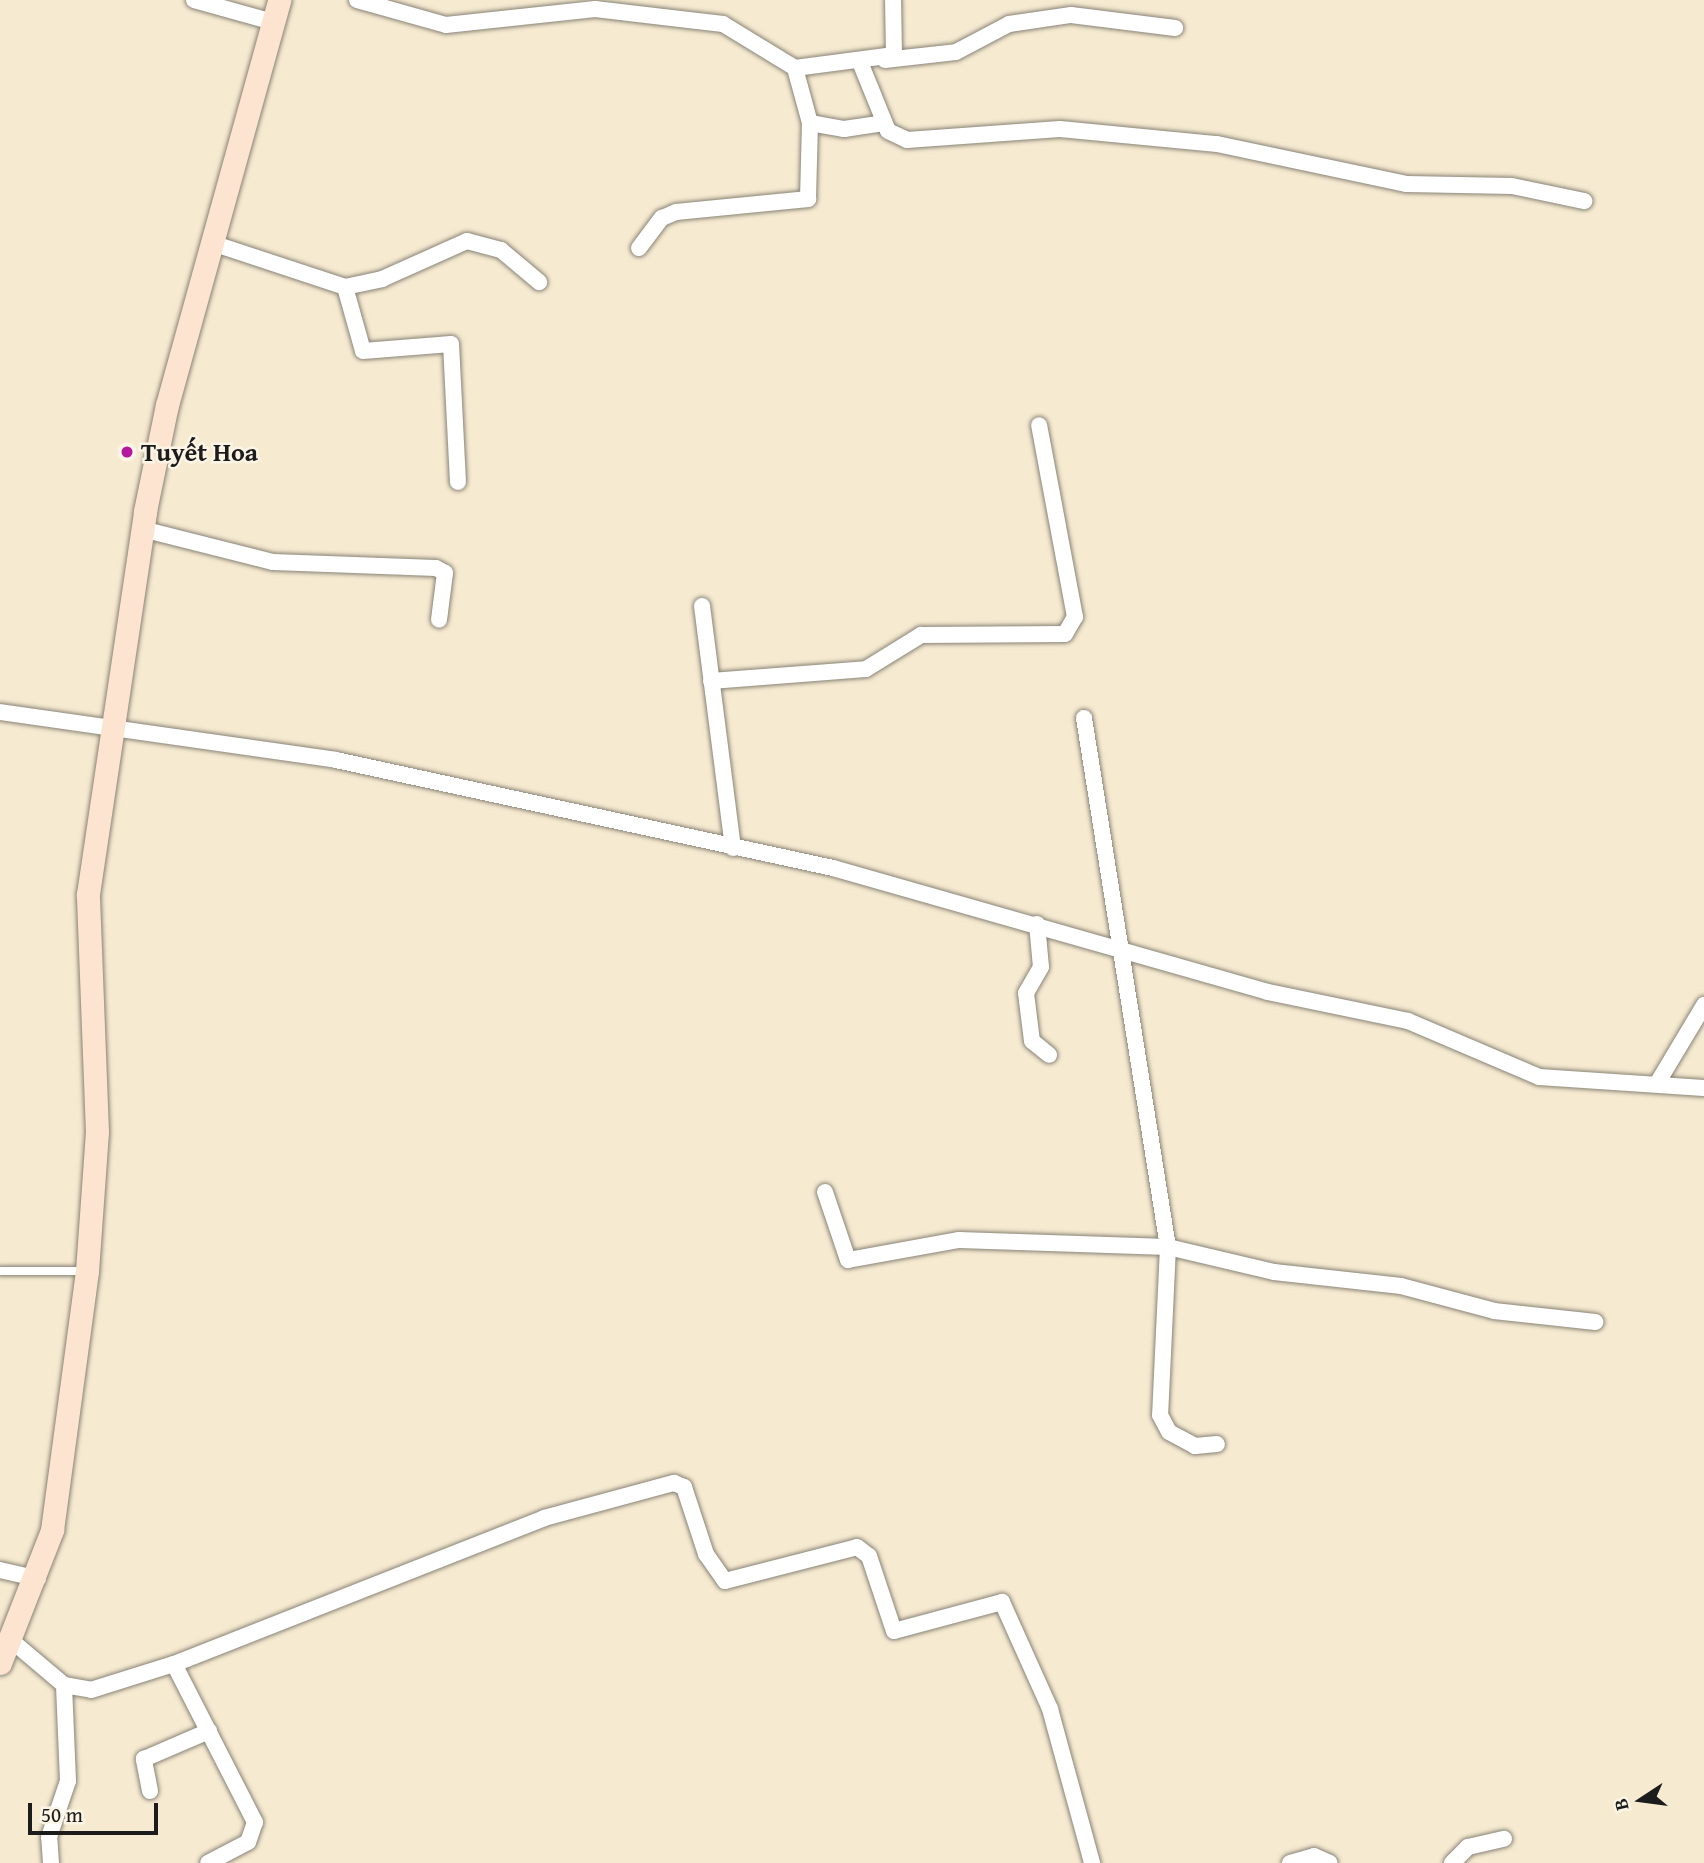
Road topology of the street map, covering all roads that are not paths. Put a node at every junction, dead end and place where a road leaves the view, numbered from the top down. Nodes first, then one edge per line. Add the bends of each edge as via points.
1 (194, 0) edge
2 (279, 0) edge
3 (357, 0) edge
4 (893, 0) edge
5 (273, 22) junction
6 (1175, 28) dead end
7 (884, 60) junction
8 (860, 62) junction
9 (795, 68) junction
10 (810, 123) junction
11 (884, 123) junction
12 (1584, 201) dead end
13 (212, 243) junction
14 (639, 248) dead end
15 (539, 282) dead end
16 (345, 287) junction
17 (1039, 425) dead end
18 (458, 482) dead end
19 (142, 529) junction
20 (702, 606) dead end
21 (439, 620) dead end
22 (711, 681) junction
23 (0, 712) edge
24 (1084, 718) dead end
25 (110, 728) junction
26 (733, 848) junction
27 (1037, 924) junction
28 (1124, 950) junction
29 (1704, 1005) edge
30 (1049, 1055) dead end
31 (1658, 1082) junction
32 (1704, 1088) edge
33 (825, 1192) dead end
34 (1168, 1247) junction
35 (0, 1271) edge
36 (87, 1271) junction
37 (1595, 1322) dead end
38 (1217, 1444) dead end
39 (0, 1570) edge
40 (38, 1579) junction
41 (12, 1641) junction
42 (0, 1663) edge
43 (174, 1664) junction
44 (64, 1685) junction
45 (209, 1731) junction
46 (150, 1791) dead end
47 (1504, 1839) dead end
48 (51, 1863) edge
49 (208, 1863) edge
50 (1092, 1863) edge
51 (1290, 1863) edge
52 (1330, 1863) edge
53 (1452, 1863) edge

1 - 5 street
2 - 5 street
3 - 9 street via 446,25 596,9 710,22 734,27
4 - 7 street via 898,41 894,55
5 - 13 street
6 - 7 street via 1058,16 1009,24 956,52
7 - 8 street
8 - 9 street
8 - 11 street via 878,94
9 - 10 street
10 - 11 street via 844,129
10 - 14 street via 808,200 676,212 662,218
11 - 12 street via 907,140 1060,129 1217,144 1406,184 1513,186
13 - 16 street
13 - 19 street via 167,405
15 - 16 street via 501,250 467,241 382,279
16 - 18 street via 363,351 451,344
17 - 22 street via 1074,617 1065,634 921,635 866,669
19 - 21 street via 273,562 436,568 445,573
19 - 25 street
20 - 22 street
22 - 26 street
23 - 25 street
24 - 28 street
25 - 26 street via 337,760
25 - 36 street via 88,894 97,1132
26 - 27 street via 936,893
27 - 28 street
27 - 30 street via 1041,967 1026,993 1032,1041
28 - 31 street via 1268,992 1423,1026 1539,1077 1594,1084
28 - 34 street
29 - 31 street
31 - 32 street
33 - 34 street via 848,1260 959,1240
34 - 37 street via 1274,1272 1401,1286 1494,1311
34 - 38 street via 1160,1415 1178,1437 1195,1446
35 - 36 lane
36 - 40 street via 59,1486
39 - 40 street
40 - 41 street
41 - 42 street
41 - 44 street
43 - 44 street via 91,1690
43 - 45 street
43 - 50 street via 544,1518 674,1483 684,1488 705,1554 725,1581 857,1547 869,1556 894,1631 1002,1602 1050,1709
44 - 48 street via 68,1781 49,1837
45 - 46 street via 144,1759
45 - 49 street via 254,1822 248,1842
47 - 53 street via 1468,1847
51 - 52 street via 1314,1856

